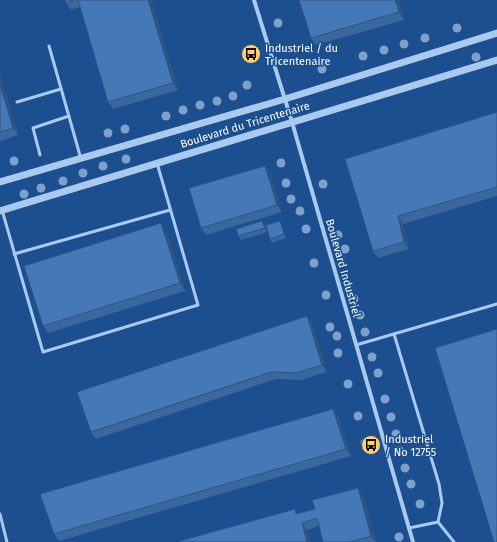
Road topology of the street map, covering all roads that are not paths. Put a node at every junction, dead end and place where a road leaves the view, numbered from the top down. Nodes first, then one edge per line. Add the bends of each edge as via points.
1 (254, 0) edge
2 (497, 33) edge
3 (49, 46) dead end
4 (497, 60) edge
5 (61, 89) junction
6 (285, 99) junction
7 (17, 102) dead end
8 (69, 116) junction
9 (292, 122) junction
10 (40, 156) dead end
11 (81, 159) junction
12 (157, 163) junction
13 (0, 182) edge
14 (170, 210) junction
15 (1, 211) edge
16 (14, 254) junction
17 (497, 304) edge
18 (394, 334) junction
19 (356, 345) junction
20 (0, 514) edge
21 (438, 522) junction
22 (409, 528) junction
23 (7, 542) edge
24 (413, 542) edge
25 (454, 542) edge

1 - 6 street, Boulevard Industriel
2 - 6 street, Boulevard du Tricentenaire
3 - 5 lane
4 - 9 street, Boulevard du Tricentenaire
5 - 7 lane
5 - 8 lane
6 - 9 street, Boulevard Industriel
6 - 11 street, Boulevard du Tricentenaire
8 - 10 lane via 33,128
8 - 11 lane
9 - 12 street, Boulevard du Tricentenaire
9 - 19 street, Boulevard Industriel
11 - 13 street, Boulevard du Tricentenaire
12 - 14 lane
12 - 15 street, Boulevard du Tricentenaire
14 - 16 lane
14 - 16 lane via 198,306 43,352
15 - 16 lane
17 - 18 lane
18 - 19 lane
18 - 21 lane via 439,484 442,502
19 - 22 street, Boulevard Industriel
20 - 23 lane
21 - 22 lane
21 - 25 lane
22 - 24 street, Boulevard Industriel

